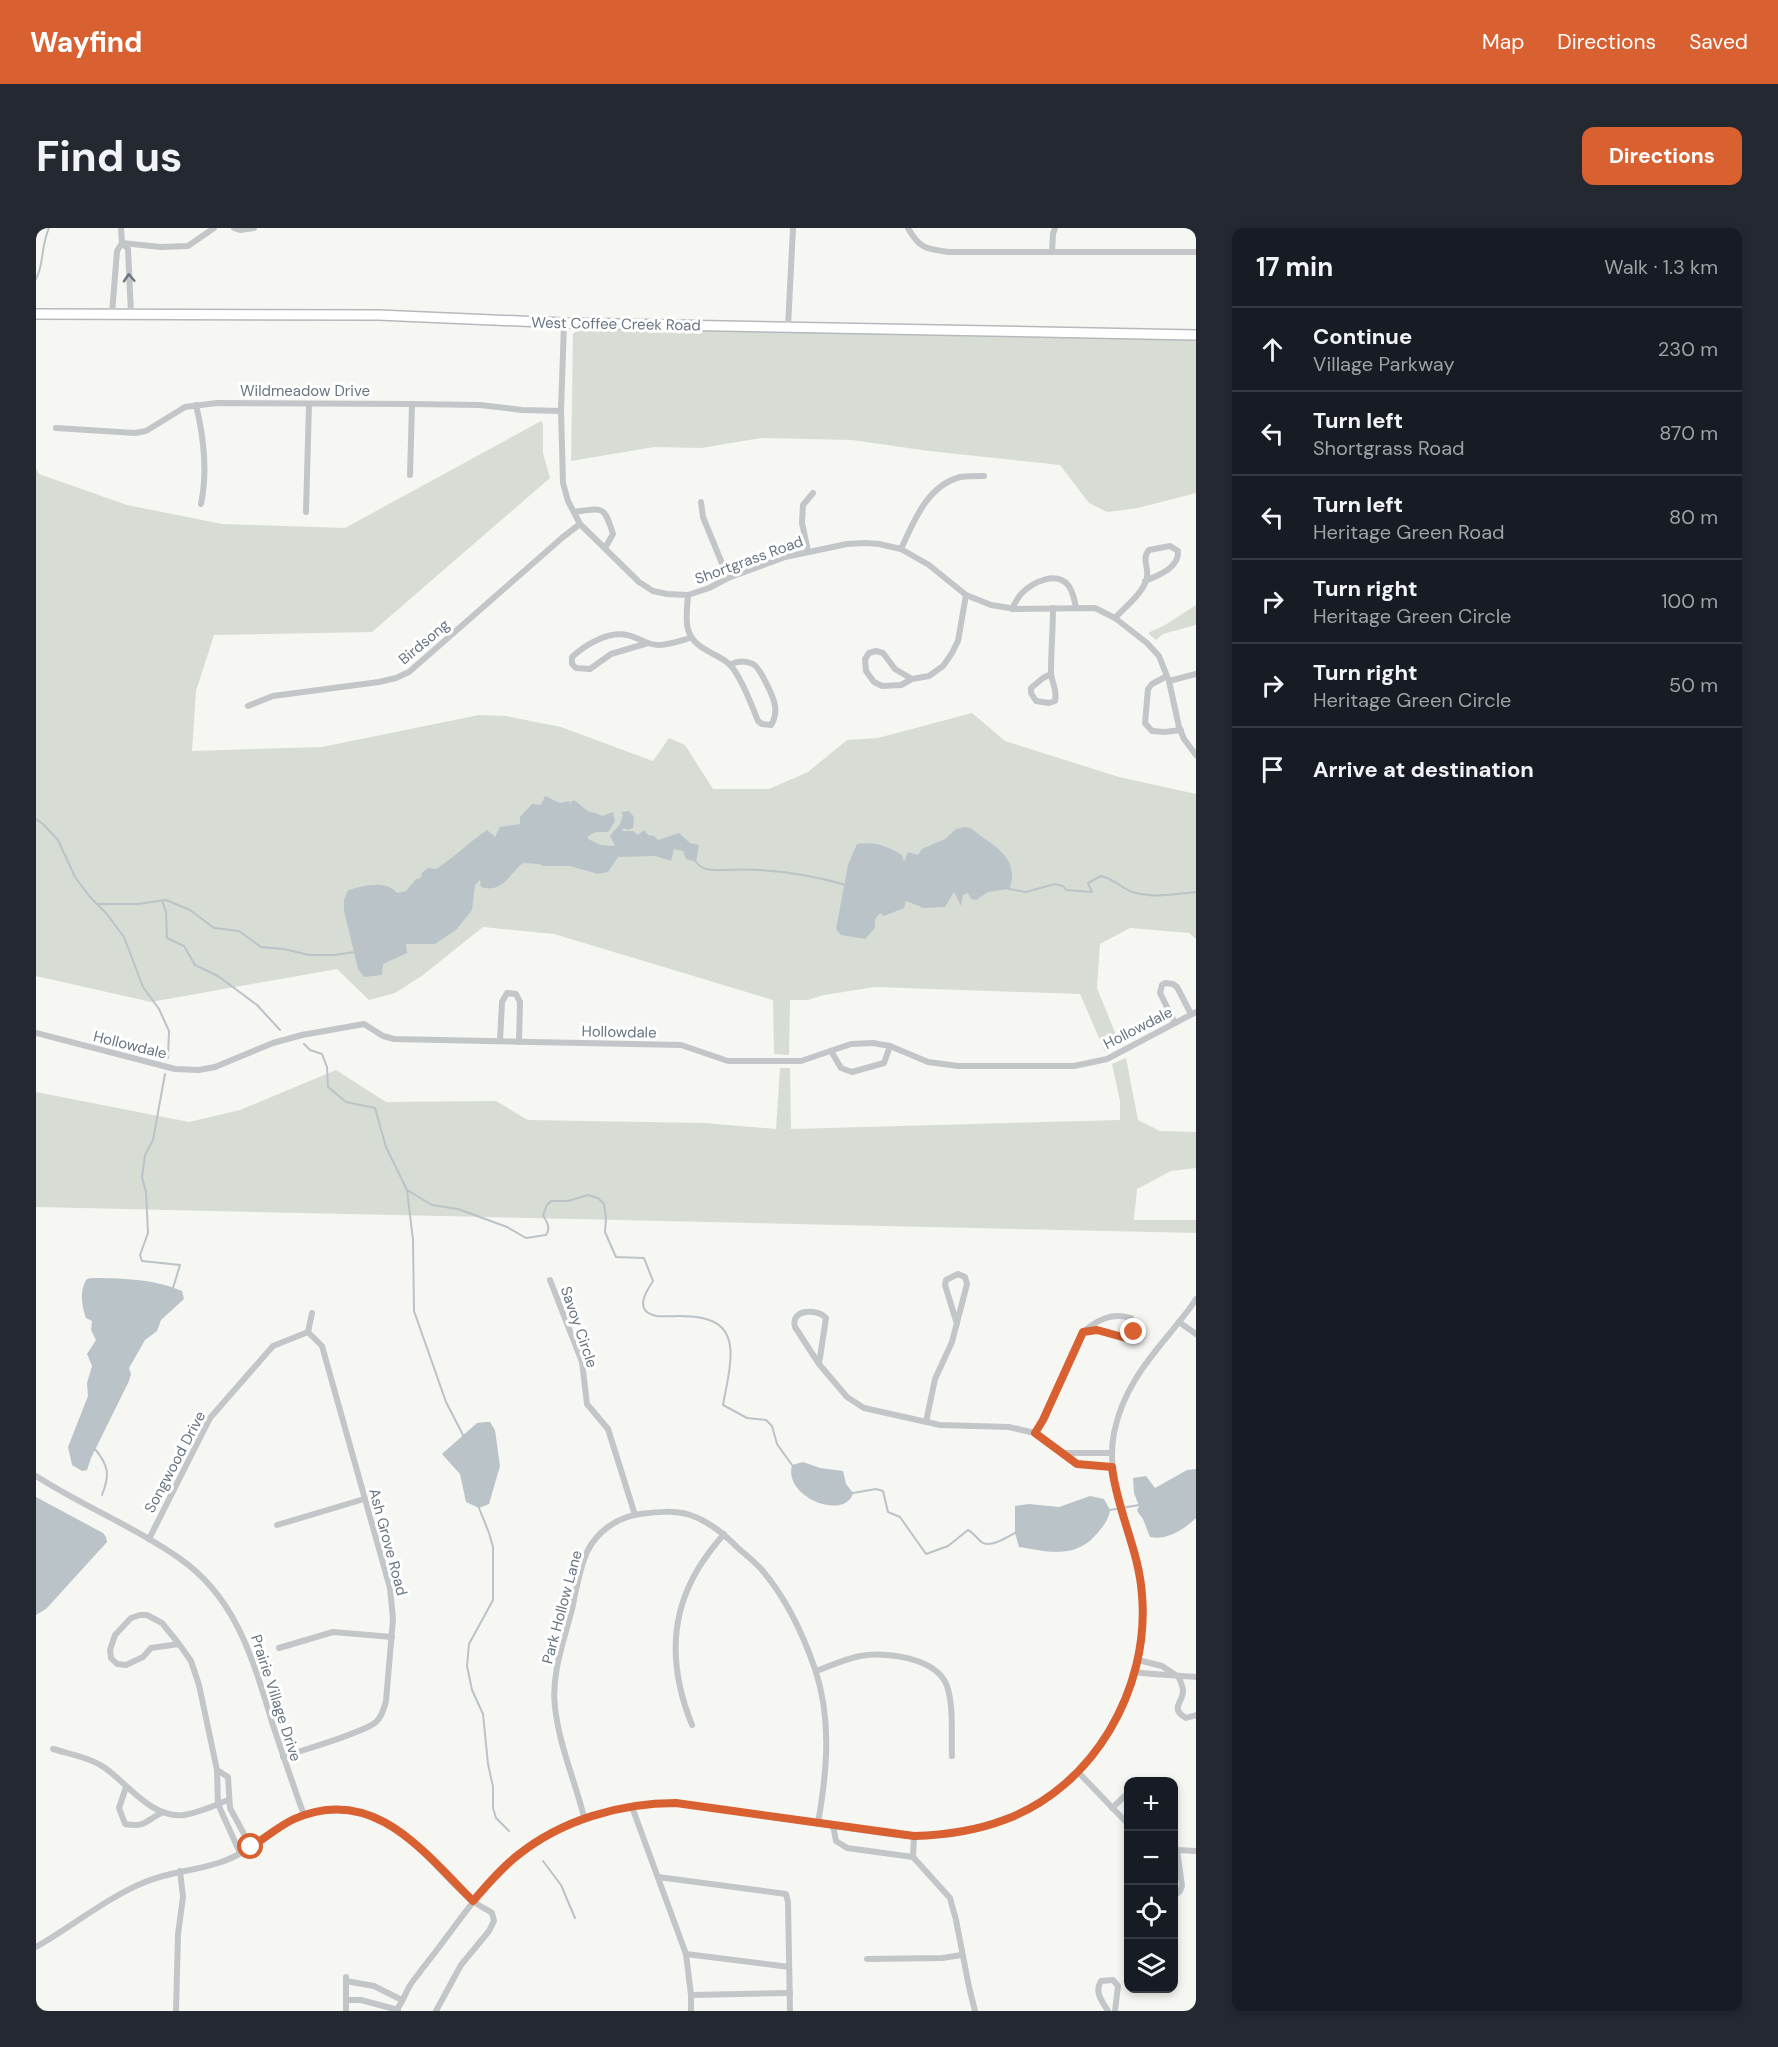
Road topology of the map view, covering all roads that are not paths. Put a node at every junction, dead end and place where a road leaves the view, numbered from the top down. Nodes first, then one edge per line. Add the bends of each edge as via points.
1 (121, 228) edge
2 (214, 228) edge
3 (234, 228) edge
4 (254, 228) edge
5 (793, 228) edge
6 (908, 228) edge
7 (1055, 228) edge
8 (122, 243) junction
9 (1052, 252) junction
10 (1196, 252) edge
11 (36, 314) edge
12 (112, 314) junction
13 (131, 314) junction
14 (564, 323) junction
15 (788, 327) junction
16 (1196, 335) edge
17 (309, 404) junction
18 (412, 404) junction
19 (196, 405) junction
20 (561, 411) junction
21 (56, 428) dead end
22 (410, 475) dead end
23 (984, 476) dead end
24 (813, 493) dead end
25 (701, 502) dead end
26 (201, 504) dead end
27 (306, 512) dead end
28 (574, 512) junction
29 (580, 524) junction
30 (605, 548) junction
31 (901, 549) junction
32 (808, 551) junction
33 (728, 578) junction
34 (1145, 580) junction
35 (688, 595) junction
36 (966, 595) junction
37 (1076, 607) junction
38 (1053, 608) junction
39 (1012, 609) junction
40 (1115, 618) junction
41 (690, 638) junction
42 (648, 643) junction
43 (730, 665) junction
44 (1051, 674) junction
45 (1196, 674) edge
46 (912, 679) junction
47 (1168, 679) junction
48 (248, 706) dead end
49 (1181, 730) junction
50 (1196, 756) edge
51 (1193, 1013) edge
52 (1174, 1023) junction
53 (36, 1033) edge
54 (500, 1041) junction
55 (519, 1042) junction
56 (890, 1046) junction
57 (831, 1051) junction
58 (550, 1280) dead end
59 (1196, 1299) edge
60 (312, 1313) dead end
61 (1179, 1322) junction
62 (957, 1324) junction
63 (308, 1332) junction
64 (1083, 1332) junction
65 (1196, 1334) edge
66 (819, 1364) junction
67 (926, 1422) junction
68 (1035, 1433) junction
69 (1062, 1453) junction
70 (1112, 1453) junction
71 (1112, 1467) junction
72 (36, 1476) edge
73 (364, 1499) junction
74 (635, 1515) junction
75 (277, 1525) dead end
76 (724, 1534) junction
77 (149, 1539) junction
78 (392, 1637) junction
79 (179, 1644) junction
80 (279, 1648) dead end
81 (1138, 1660) junction
82 (816, 1671) junction
83 (1134, 1671) junction
84 (1176, 1675) junction
85 (1196, 1677) edge
86 (1196, 1715) edge
87 (692, 1725) dead end
88 (53, 1749) dead end
89 (952, 1756) dead end
90 (283, 1757) junction
91 (217, 1770) junction
92 (1078, 1772) junction
93 (126, 1787) junction
94 (1124, 1797) edge
95 (228, 1800) junction
96 (218, 1804) junction
97 (632, 1807) junction
98 (1112, 1808) junction
99 (163, 1812) junction
100 (304, 1815) junction
101 (234, 1816) junction
102 (584, 1817) junction
103 (1124, 1820) edge
104 (224, 1821) junction
105 (818, 1822) junction
106 (833, 1825) junction
107 (914, 1836) junction
108 (251, 1847) junction
109 (1196, 1851) edge
110 (1178, 1852) edge
111 (240, 1853) junction
112 (913, 1857) junction
113 (1178, 1867) edge
114 (180, 1871) junction
115 (658, 1877) junction
116 (1178, 1893) edge
117 (473, 1901) junction
118 (36, 1947) edge
119 (686, 1954) junction
120 (962, 1955) junction
121 (867, 1959) dead end
122 (789, 1967) junction
123 (374, 1986) junction
124 (790, 1993) junction
125 (691, 1995) junction
126 (346, 2000) junction
127 (402, 2000) junction
128 (370, 2002) junction
129 (176, 2011) edge
130 (346, 2011) edge
131 (397, 2011) edge
132 (436, 2011) edge
133 (691, 2011) edge
134 (790, 2011) edge
135 (975, 2011) edge
136 (1108, 2011) edge
137 (1115, 2011) edge

1 - 8 street
2 - 8 street via 188,246
3 - 4 street
5 - 15 street
6 - 9 street via 916,242 932,250
7 - 9 street
8 - 12 street via 117,251
13 -> 8 street via 128,249
9 - 10 street
11 - 12 street, West Coffee Creek Road
12 - 13 street, West Coffee Creek Road
13 - 14 street, West Coffee Creek Road via 378,315
14 - 15 street, West Coffee Creek Road
14 - 20 street, Shortgrass Road
15 - 16 street, West Coffee Creek Road
17 - 18 street, Wildmeadow Drive
17 - 19 street, Wildmeadow Drive
17 - 27 street
18 - 20 street, Wildmeadow Drive
18 - 22 street
19 - 21 street, Wildmeadow Drive via 175,411 156,425 135,433
19 - 26 street via 205,459
20 - 28 street, Shortgrass Road via 563,483
23 - 31 street via 961,477 945,483 931,495 919,510
24 - 32 street via 803,505
25 - 33 street
28 - 29 street, Shortgrass Road
28 - 30 street via 596,509 606,514 613,534
29 - 30 street, Shortgrass Road
29 - 48 street, Birdsong via 409,672 379,682 273,696
30 - 35 street, Shortgrass Road via 653,591
31 - 32 street, Shortgrass Road via 865,543
31 - 36 street, Shortgrass Road via 929,565
32 - 33 street, Shortgrass Road
33 - 35 street, Shortgrass Road
34 - 34 street via 1149,550 1170,546 1178,551 1174,565
34 - 40 street
35 - 41 street
36 - 39 street, Shortgrass Road
36 - 46 street via 952,653 929,676
37 - 38 street, Shortgrass Road
37 - 39 street via 1068,584 1054,577 1025,590
37 - 40 street, Shortgrass Road via 1095,608
38 - 39 street, Shortgrass Road
38 - 44 street
40 - 47 street, Shortgrass Road via 1159,656
41 - 42 street
41 - 43 street
42 - 42 street via 617,634 581,650 572,657 572,664 590,669 611,654
43 - 43 street via 758,721 771,725 775,705 760,672 755,665 742,661
44 - 44 street via 1031,688 1036,701 1055,701
45 - 47 street
46 - 46 street via 901,685 882,686 866,671 865,659 869,653 883,653 895,669
47 - 49 street, Shortgrass Road
47 - 49 street via 1148,689 1145,723 1152,731
49 - 50 street, Shortgrass Road
51 - 52 street, Hollowdale
51 - 52 street via 1177,987 1165,983 1160,993
52 - 56 street, Hollowdale via 1107,1059 1074,1066 958,1066 928,1062
53 - 54 street, Hollowdale via 175,1069 199,1070 273,1043 364,1024 394,1039
54 - 55 street, Hollowdale
54 - 55 street via 502,1002 507,993 516,994 520,1002
55 - 57 street, Hollowdale via 681,1045 728,1060 801,1061
56 - 57 street, Hollowdale via 851,1044
56 - 57 street via 884,1063 852,1072 841,1068
58 - 74 street, Savoy Circle via 582,1362 587,1404 608,1429
59 - 61 street
60 - 63 street
61 - 65 street
61 - 70 street via 1131,1383 1118,1417
62 - 62 street via 945,1285 946,1280 958,1274 965,1277 967,1284
62 - 67 street via 934,1379
63 - 73 street, Ash Grove Road via 322,1346
63 - 77 street, Songwood Drive via 273,1346 219,1406
64 - 64 street via 1097,1330 1126,1338 1132,1335 1135,1325 1127,1317 1109,1317
64 - 68 street
66 - 66 street via 795,1327 795,1316 801,1313 819,1312 826,1318
66 - 67 street via 847,1397 864,1408
67 - 68 street via 1009,1427
68 - 69 street
69 - 70 street
69 - 71 street via 1077,1464
70 - 71 street
71 - 81 street via 1116,1495 1140,1575 1143,1619
72 - 77 street, Prairie Village Drive
73 - 75 street
73 - 78 street, Ash Grove Road via 390,1588
74 - 76 street, Park Hollow Lane via 688,1514
74 - 102 street, Park Hollow Lane via 608,1527 587,1552 557,1666 555,1708
76 - 82 street, Park Hollow Lane via 776,1590 795,1619
76 - 87 street via 691,1581 678,1622 677,1676
77 - 90 street, Prairie Village Drive via 197,1572 230,1612 254,1664
78 - 80 street via 333,1632
78 - 90 street, Ash Grove Road via 386,1701 376,1722
79 - 79 street via 151,1648 126,1665 111,1658 115,1635 131,1618 140,1615 162,1623
79 - 91 street via 191,1661 199,1685
81 - 83 street
81 - 84 street via 1162,1666
82 - 89 street via 861,1656 923,1662 941,1674 947,1687
82 - 105 street, Park Hollow Lane via 826,1742
83 - 84 street
83 - 92 street via 1121,1708 1097,1750
84 - 85 street
84 - 86 street via 1183,1692 1178,1710 1186,1718
88 - 93 street via 95,1762
90 - 100 street, Prairie Village Drive
91 - 95 street via 228,1777
91 - 96 street
92 - 98 street
92 - 107 street via 1037,1804 1006,1820 946,1835
93 - 99 street
93 - 99 street via 119,1808 125,1824 146,1824
94 - 98 street
95 - 96 street
95 - 101 street
96 - 99 street via 186,1815
96 - 104 street
97 - 102 street
97 - 105 street via 676,1803
97 - 115 street
98 - 103 street
100 - 108 street
100 - 117 street via 339,1809 379,1818 404,1833
101 - 104 street
101 - 108 street
102 - 117 street via 519,1854
104 - 111 street
105 - 106 street
106 - 107 street
106 - 112 street via 836,1841 847,1848
107 - 112 street
108 - 111 street
109 - 110 street
111 - 114 street
112 - 120 street via 950,1898
113 - 116 street via 1182,1886
114 - 118 street via 144,1882
114 - 129 street via 183,1897
115 - 119 street
115 - 122 street via 786,1894
117 - 127 street
117 - 132 street via 492,1913 494,1921 461,1965
119 - 122 street
119 - 125 street
120 - 121 street
120 - 135 street
122 - 124 street
123 - 126 street via 346,1979
123 - 127 street
123 - 128 street
124 - 125 street
124 - 134 street
125 - 133 street
126 - 128 street
126 - 130 street
127 - 131 street
128 - 131 street
136 - 137 street via 1098,1994 1101,1981 1107,1980 1118,1986

